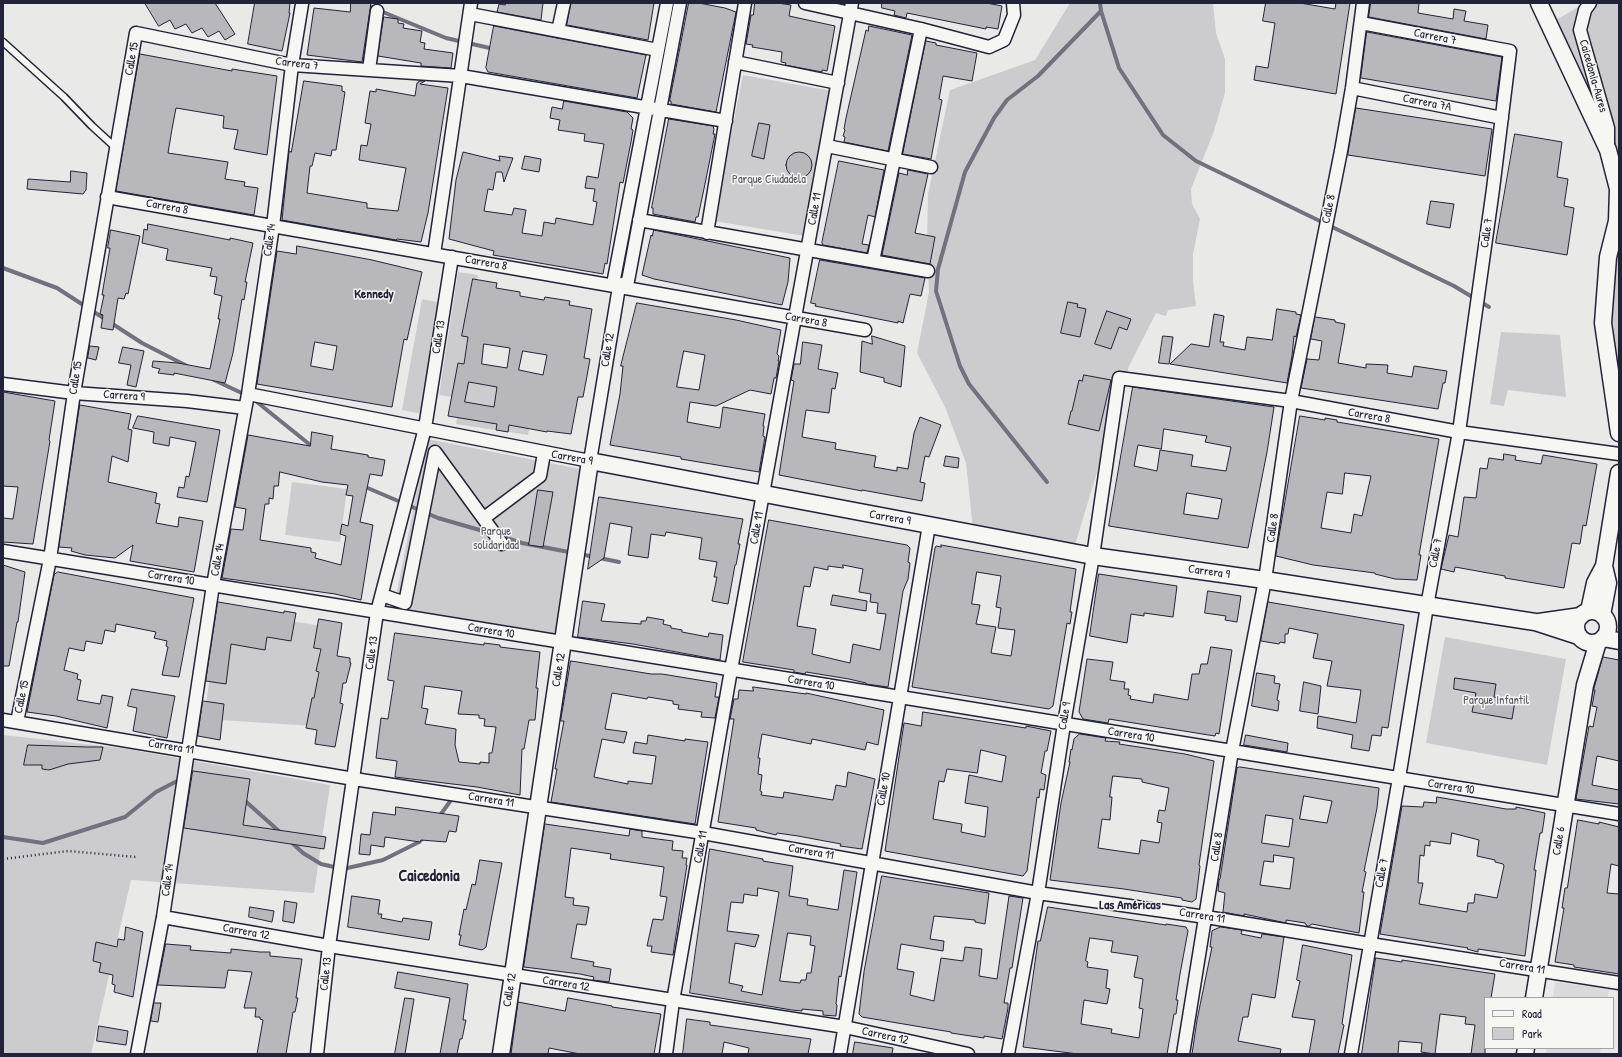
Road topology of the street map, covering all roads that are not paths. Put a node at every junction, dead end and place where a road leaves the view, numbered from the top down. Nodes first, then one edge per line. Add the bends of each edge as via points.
1 (564, 3) edge
2 (666, 3) edge
3 (680, 3) edge
4 (745, 3) edge
5 (805, 3) edge
6 (1013, 3) edge
7 (1363, 3) edge
8 (1539, 3) edge
9 (1590, 3) edge
10 (302, 4) dead end
11 (471, 8) edge
12 (851, 8) edge
13 (377, 11) dead end
14 (1360, 23) junction
15 (920, 29) junction
16 (558, 31) junction
17 (136, 33) joint
18 (3, 42) edge
19 (658, 50) junction
20 (1510, 51) joint
21 (735, 62) junction
22 (292, 65) junction
23 (369, 70) junction
24 (461, 76) junction
25 (838, 83) junction
26 (1352, 88) junction
27 (647, 108) junction
28 (660, 110) junction
29 (1502, 118) junction
30 (726, 121) junction
31 (827, 146) junction
32 (116, 148) junction
33 (1608, 150) junction
34 (894, 160) junction
35 (931, 167) dead end
36 (107, 197) junction
37 (639, 220) junction
38 (273, 226) junction
39 (707, 232) junction
40 (808, 250) junction
41 (434, 254) junction
42 (452, 257) junction
43 (873, 261) junction
44 (928, 271) dead end
45 (619, 287) junction
46 (795, 318) junction
47 (866, 330) dead end
48 (1118, 378) joint
49 (3, 384) edge
50 (74, 393) junction
51 (248, 394) junction
52 (1291, 402) junction
53 (245, 408) junction
54 (425, 428) junction
55 (1459, 432) junction
56 (1619, 433) edge
57 (544, 453) junction
58 (1619, 454) edge
59 (590, 461) junction
60 (1619, 473) edge
61 (763, 494) junction
62 (484, 518) junction
63 (929, 525) junction
64 (502, 544) dead end
65 (3, 551) edge
66 (1093, 556) junction
67 (50, 559) junction
68 (1265, 580) junction
69 (213, 585) junction
70 (382, 595) junction
71 (1427, 606) junction
72 (377, 612) junction
73 (1599, 616) edge
74 (1535, 622) junction
75 (1580, 638) junction
76 (1601, 640) junction
77 (1619, 641) edge
78 (563, 642) junction
79 (731, 670) junction
80 (1585, 685) junction
81 (899, 697) junction
82 (3, 720) edge
83 (17, 722) junction
84 (1064, 724) junction
85 (187, 750) junction
86 (1232, 751) junction
87 (1399, 778) junction
88 (354, 779) junction
89 (1565, 805) junction
90 (538, 807) junction
91 (1619, 814) edge
92 (703, 833) junction
93 (871, 863) junction
94 (1038, 893) junction
95 (163, 916) junction
96 (1206, 917) junction
97 (1370, 944) junction
98 (329, 946) junction
99 (1539, 969) junction
100 (513, 975) junction
101 (1619, 983) edge
102 (1534, 997) edge
103 (673, 1001) junction
104 (845, 1027) junction
105 (137, 1054) edge
106 (317, 1054) edge
107 (501, 1054) edge
108 (666, 1054) edge
109 (840, 1054) edge
110 (968, 1054) edge
111 (1008, 1054) edge
112 (1183, 1054) edge
113 (1351, 1054) edge

1 - 16 street
2 - 19 street, Calle 12
3 - 28 street, Calle 12
4 - 21 street
5 - 12 street
6 - 15 street via 1014,15 1004,40 989,47
7 - 14 street, Calle 8
8 - 33 main road
9 - 33 street, Caicedonia-Aures via 1585,10 1580,30 1608,128
10 - 22 street, Calle 14
11 - 16 street
11 - 24 street
12 - 15 street
12 - 25 street, Calle 11
13 - 23 street
14 - 20 street, Carrera 7
14 - 26 street, Calle 8
15 - 34 street
16 - 19 street
17 - 22 street, Carrera 7
17 - 32 street, Calle 15
18 - 32 lane
19 - 27 street, Calle 12
20 - 29 street, Calle 7
21 - 25 street
21 - 30 street
22 - 23 street, Carrera 7
22 - 38 street, Calle 14
23 - 24 street, Carrera 7
24 - 27 street, Carrera 7
24 - 41 street
25 - 31 street, Calle 11
26 - 29 street, Carrera 7A
26 - 52 street, Calle 8
27 - 28 street, Carrera 7
27 - 45 street, Calle 12 via 614,279
28 - 30 street, Carrera 7
28 - 37 street, Calle 12
29 - 55 street, Calle 7
30 - 39 street
31 - 34 street
31 - 40 street, Calle 11
32 - 36 street, Calle 15
33 - 56 main road via 1618,197 1617,221 1608,257 1603,323
34 - 35 street
34 - 43 street
36 - 38 street, Carrera 8
36 - 50 street, Calle 15
37 - 39 street
37 - 45 street, Calle 12 via 628,281
38 - 41 street, Carrera 8
38 - 51 street, Calle 14
39 - 40 street
40 - 43 street
40 - 46 street, Calle 11
41 - 42 street, Carrera 8
42 - 45 street, Carrera 8
42 - 54 street, Calle 13
43 - 44 street
45 - 46 street, Carrera 8
45 - 59 street, Calle 12
46 - 47 street, Carrera 8
46 - 61 street, Calle 11
48 - 52 street, Carrera 8
48 - 66 street, Calle 9
49 - 50 street, Carrera 9
50 - 53 street, Carrera 9
50 - 67 street, Calle 15
51 - 53 street, Calle 14
51 - 54 street, Carrera 9
52 - 55 street, Carrera 8
52 - 68 street, Calle 8
53 - 69 street, Calle 14
54 - 57 street, Carrera 9
54 - 70 street, Calle 13
55 - 58 street, Carrera 8
55 - 71 street, Calle 7
57 - 59 street, Carrera 9
57 - 62 street via 540,476
59 - 61 main road, Carrera 9
59 - 78 main road, Calle 12
60 - 73 main road via 1604,566 1594,583
61 - 63 main road, Carrera 9
61 - 79 street, Calle 11
62 - 64 street
62 - 70 street via 435,452 405,603
63 - 66 main road, Carrera 9
63 - 81 street, Calle 10
65 - 67 street, Carrera 10
66 - 68 main road, Carrera 9
66 - 84 street, Calle 9
67 - 69 street, Carrera 10
67 - 83 street, Calle 15
68 - 71 main road, Carrera 9
68 - 86 street, Calle 8
69 - 72 street, Carrera 10
69 - 85 street, Calle 14
70 - 72 street, Calle 13
71 - 74 main road, Carrera 9
71 - 87 street, Calle 7
72 - 78 street, Carrera 10
72 - 88 street, Calle 13
73 - 74 main road, Carrera 9
73 - 75 main road via 1576,623 1576,632
73 - 76 main road via 1608,629
74 - 75 main road, Carrera 9
75 - 76 main road via 1587,643
75 - 80 main road, Calle 6
76 - 77 main road
76 - 80 main road, Calle 6
78 - 79 street, Carrera 10
78 - 90 main road, Calle 12
79 - 81 street, Carrera 10
79 - 92 street, Calle 11
80 - 89 main road, Calle 6
81 - 84 street, Carrera 10
81 - 93 street, Calle 10
82 - 83 street, Carrera 11
83 - 85 street, Carrera 11
84 - 86 street, Carrera 10
84 - 94 street, Calle 9
85 - 88 street, Carrera 11
85 - 95 street, Calle 14
86 - 87 street, Carrera 10
86 - 96 street, Calle 8
87 - 89 street, Carrera 10
87 - 97 street, Calle 7
88 - 90 street, Carrera 11
88 - 98 street, Calle 13
89 - 91 street, Carrera 10
89 - 99 main road, Calle 6
90 - 92 street, Carrera 11
90 - 100 main road, Calle 12
92 - 93 street, Carrera 11
92 - 103 street, Calle 11
93 - 94 street, Carrera 11
93 - 104 street, Calle 10
94 - 96 street, Carrera 11
94 - 111 street, Calle 9
95 - 98 street, Carrera 12
95 - 105 street, Calle 14
96 - 97 street, Carrera 11
96 - 112 street, Calle 8
97 - 99 street, Carrera 11
97 - 113 street, Calle 7
98 - 100 street, Carrera 12
98 - 106 street, Calle 13
99 - 101 street, Carrera 11
99 - 102 main road, Calle 6
100 - 103 street, Carrera 12
100 - 107 main road, Calle 12
103 - 104 street, Carrera 12
103 - 108 street, Calle 11
104 - 109 street, Calle 10
104 - 110 street, Carrera 12

